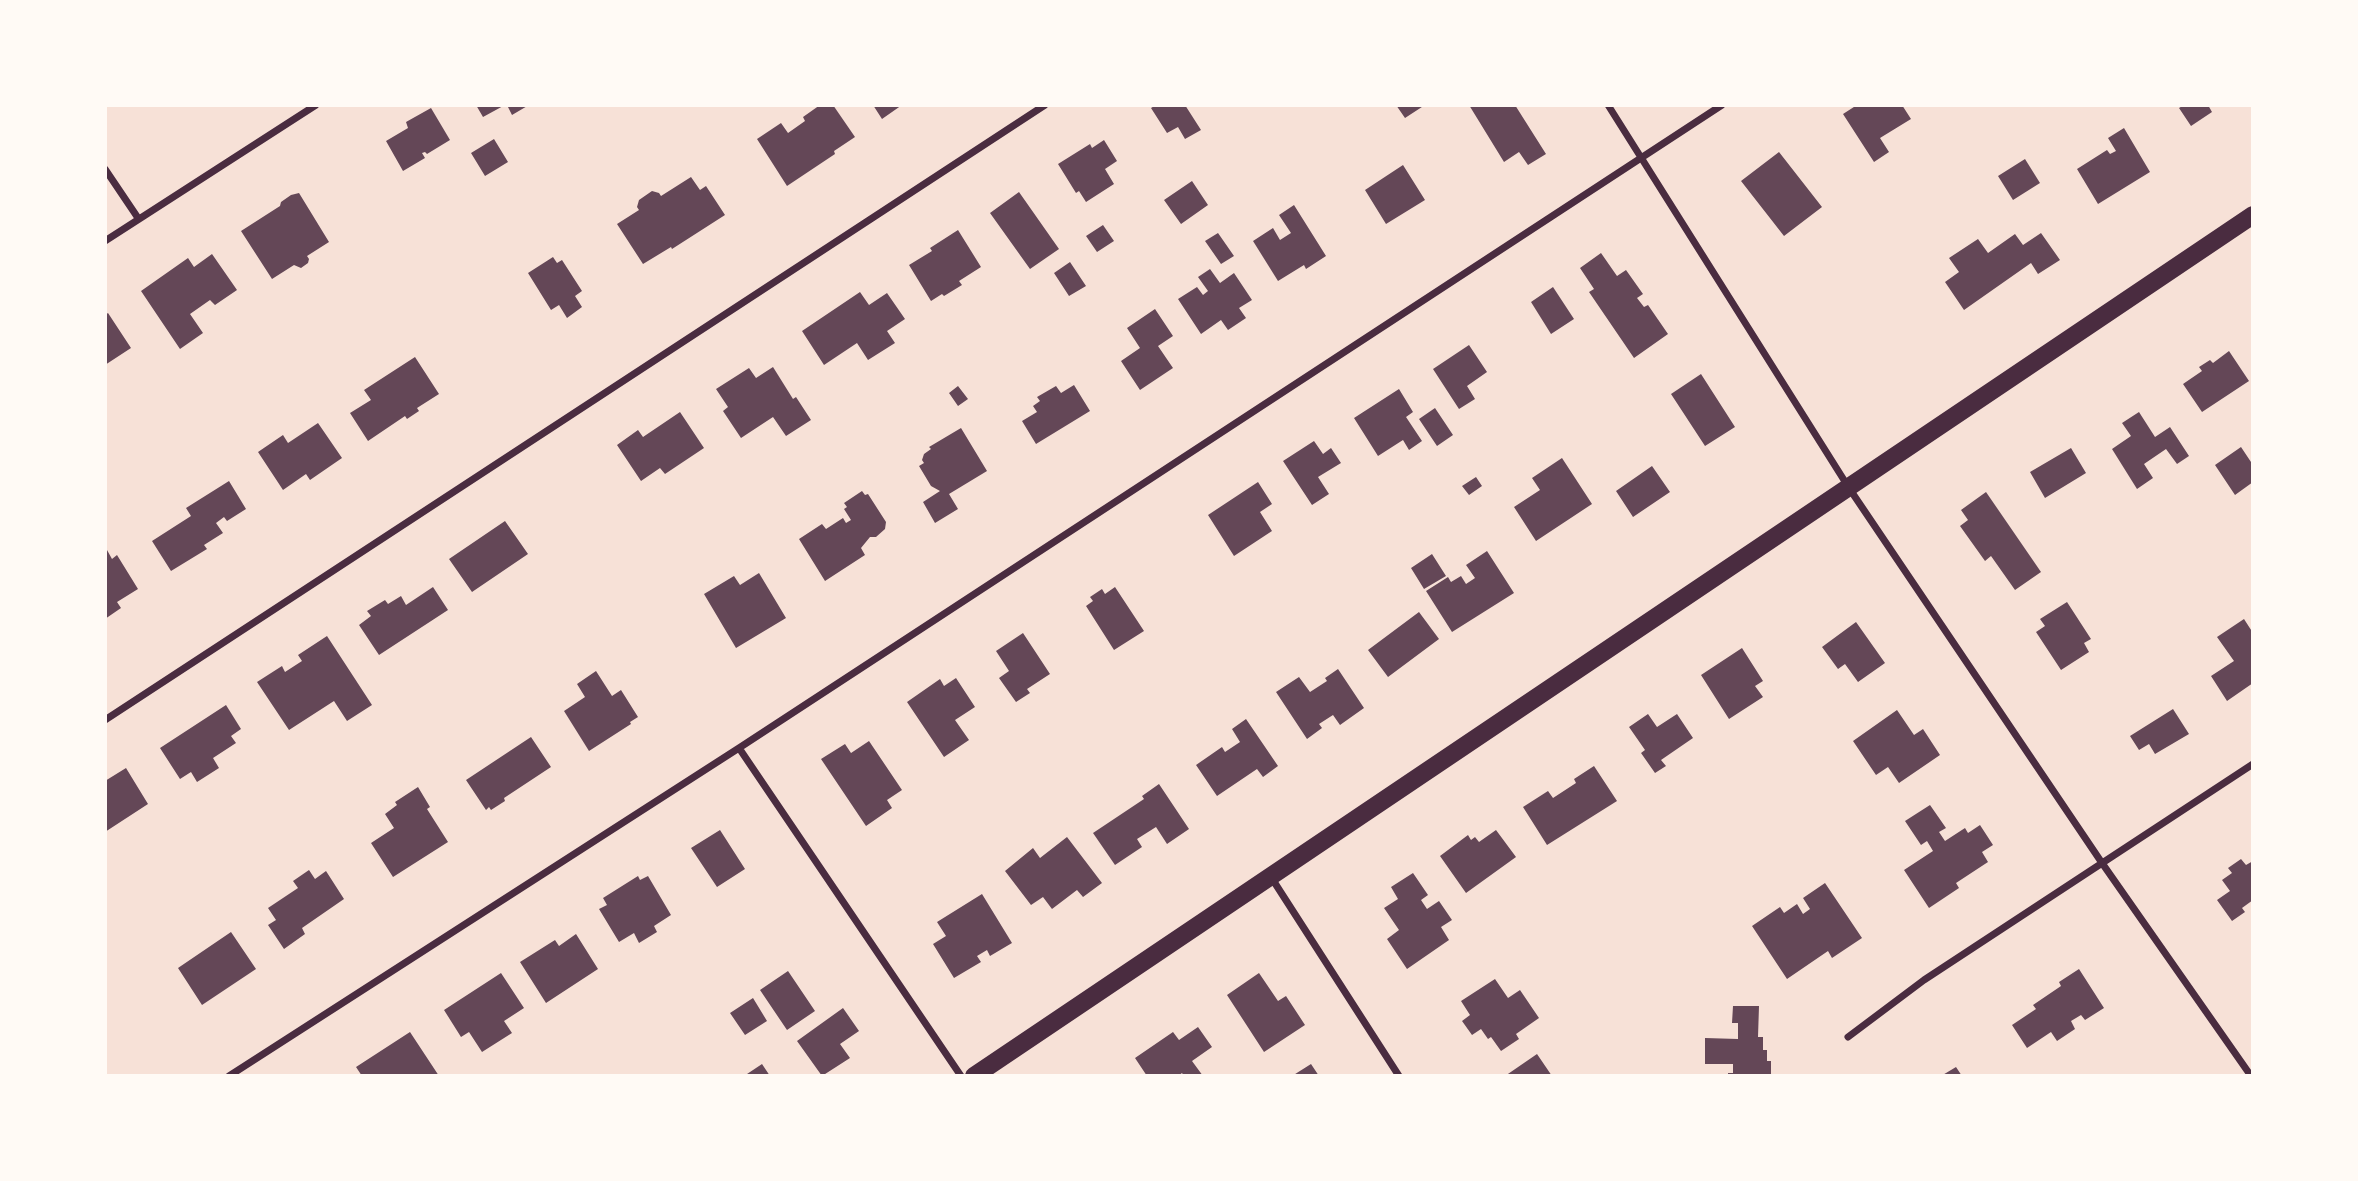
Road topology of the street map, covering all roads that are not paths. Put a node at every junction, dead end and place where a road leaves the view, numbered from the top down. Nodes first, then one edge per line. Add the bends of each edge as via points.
1 (316, 105) edge
2 (1045, 105) edge
3 (1608, 105) edge
4 (1722, 105) edge
5 (1642, 157) junction
6 (105, 169) edge
7 (2253, 215) edge
8 (138, 218) junction
9 (105, 241) edge
10 (1849, 488) junction
11 (105, 720) edge
12 (739, 748) junction
13 (2253, 765) edge
14 (2102, 863) junction
15 (1270, 876) junction
16 (1848, 1037) dead end
17 (229, 1076) edge
18 (961, 1076) edge
19 (974, 1076) edge
20 (1399, 1076) edge
21 (2251, 1076) edge

1 - 8 street
2 - 11 street
3 - 5 street
4 - 5 street
5 - 10 street
5 - 12 street
6 - 8 street
7 - 10 main road
8 - 9 street
10 - 14 street
10 - 15 main road
12 - 17 street
12 - 18 street
13 - 14 street
14 - 16 street
14 - 21 street
15 - 19 main road
15 - 20 street

